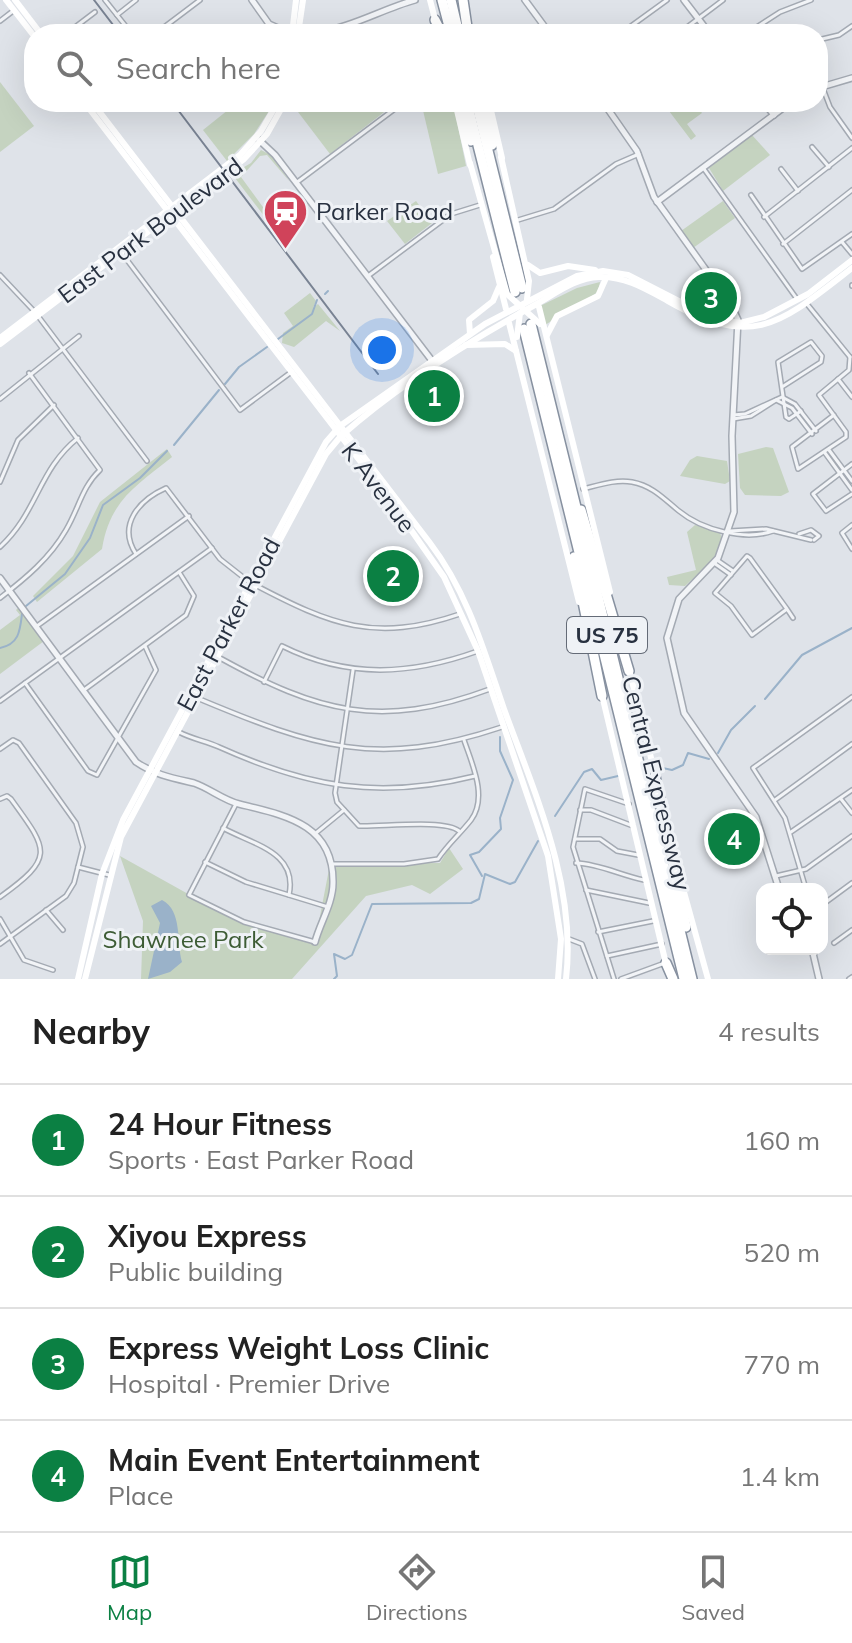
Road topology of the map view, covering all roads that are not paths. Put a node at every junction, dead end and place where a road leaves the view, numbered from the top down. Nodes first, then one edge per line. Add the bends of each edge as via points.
1 (6, 0) edge
2 (105, 0) edge
3 (136, 0) edge
4 (252, 0) edge
5 (296, 0) edge
6 (303, 0) edge
7 (415, 0) edge
8 (430, 0) edge
9 (442, 0) edge
10 (451, 0) edge
11 (463, 0) edge
12 (525, 0) edge
13 (667, 0) edge
14 (684, 0) edge
15 (723, 0) edge
16 (811, 0) edge
17 (196, 1) edge
18 (16, 5) edge
19 (95, 12) dead end
20 (117, 15) junction
21 (699, 19) junction
22 (435, 20) joint
23 (0, 21) edge
24 (27, 24) edge
25 (32, 24) edge
26 (79, 24) edge
27 (124, 24) edge
28 (167, 24) edge
29 (274, 24) edge
30 (295, 24) edge
31 (297, 24) edge
32 (350, 24) edge
33 (436, 24) edge
34 (448, 24) edge
35 (457, 24) edge
36 (468, 24) edge
37 (543, 24) edge
38 (634, 24) edge
39 (692, 24) edge
40 (703, 24) edge
41 (761, 24) edge
42 (852, 26) edge
43 (828, 38) edge
44 (852, 78) edge
45 (828, 85) edge
46 (828, 103) edge
47 (93, 112) edge
48 (98, 112) edge
49 (273, 112) edge
50 (278, 112) edge
51 (391, 112) edge
52 (460, 112) edge
53 (462, 112) edge
54 (470, 112) edge
55 (478, 112) edge
56 (487, 112) edge
57 (489, 112) edge
58 (610, 112) edge
59 (771, 112) edge
60 (778, 112) edge
61 (774, 115) junction
62 (111, 132) junction
63 (852, 138) edge
64 (259, 140) junction
65 (812, 147) dead end
66 (852, 148) edge
67 (639, 154) junction
68 (501, 157) junction
69 (470, 163) junction
70 (829, 167) junction
71 (704, 169) junction
72 (781, 169) dead end
73 (490, 179) junction
74 (296, 183) junction
75 (852, 190) edge
76 (798, 191) junction
77 (751, 195) dead end
78 (657, 202) junction
79 (480, 205) junction
80 (172, 210) junction
81 (764, 217) junction
82 (518, 220) junction
83 (852, 234) edge
84 (842, 242) junction
85 (783, 244) junction
86 (120, 250) junction
87 (852, 257) edge
88 (528, 265) junction
89 (852, 268) edge
90 (605, 274) junction
91 (0, 275) edge
92 (368, 276) junction
93 (6, 280) junction
94 (499, 282) junction
95 (0, 285) edge
96 (522, 293) junction
97 (798, 299) junction
98 (806, 303) junction
99 (539, 307) dead end
100 (522, 308) junction
101 (506, 309) dead end
102 (36, 314) junction
103 (772, 317) junction
104 (523, 324) junction
105 (738, 326) junction
106 (79, 336) dead end
107 (472, 336) junction
108 (0, 338) edge
109 (547, 339) junction
110 (0, 344) edge
111 (461, 347) junction
112 (62, 348) junction
113 (518, 354) junction
114 (851, 356) edge
115 (434, 363) junction
116 (294, 370) junction
117 (29, 373) junction
118 (838, 379) junction
119 (782, 387) junction
120 (852, 397) edge
121 (0, 399) edge
122 (782, 399) junction
123 (793, 401) junction
124 (54, 405) junction
125 (789, 406) junction
126 (799, 412) junction
127 (834, 415) junction
128 (733, 417) junction
129 (340, 431) junction
130 (814, 432) junction
131 (78, 438) junction
132 (571, 439) junction
133 (827, 451) junction
134 (147, 461) dead end
135 (852, 464) edge
136 (842, 471) junction
137 (852, 481) edge
138 (0, 482) edge
139 (551, 488) junction
140 (583, 489) junction
141 (852, 492) edge
142 (574, 500) junction
143 (189, 516) junction
144 (571, 522) junction
145 (852, 525) edge
146 (730, 531) junction
147 (799, 534) junction
148 (0, 547) edge
149 (212, 548) junction
150 (852, 549) edge
151 (136, 554) junction
152 (715, 561) junction
153 (179, 572) junction
154 (732, 573) junction
155 (0, 578) edge
156 (253, 584) junction
157 (10, 590) junction
158 (0, 598) edge
159 (787, 609) junction
160 (466, 611) junction
161 (793, 618) dead end
162 (37, 626) junction
163 (145, 646) junction
164 (481, 649) junction
165 (215, 656) junction
166 (60, 658) junction
167 (353, 670) junction
168 (629, 671) junction
169 (264, 682) junction
170 (25, 683) junction
171 (494, 688) junction
172 (82, 692) junction
173 (193, 696) junction
174 (602, 696) junction
175 (852, 697) edge
176 (0, 701) edge
177 (347, 710) junction
178 (507, 725) junction
179 (175, 730) junction
180 (464, 740) junction
181 (118, 742) junction
182 (852, 744) edge
183 (342, 748) junction
184 (0, 749) edge
185 (152, 772) junction
186 (475, 776) junction
187 (655, 776) junction
188 (336, 786) junction
189 (852, 790) edge
190 (0, 799) edge
191 (841, 799) junction
192 (775, 800) junction
193 (236, 804) junction
194 (629, 804) junction
195 (344, 810) junction
196 (580, 810) junction
197 (852, 813) edge
198 (634, 826) junction
199 (223, 828) junction
200 (459, 831) junction
201 (791, 832) junction
202 (314, 834) junction
203 (852, 836) edge
204 (575, 839) junction
205 (642, 856) junction
206 (205, 862) junction
207 (576, 863) junction
208 (330, 864) junction
209 (78, 867) junction
210 (800, 871) junction
211 (106, 874) junction
212 (776, 876) junction
213 (648, 882) junction
214 (778, 883) edge
215 (804, 883) edge
216 (852, 883) edge
217 (585, 889) junction
218 (289, 895) junction
219 (0, 897) edge
220 (828, 901) edge
221 (653, 904) junction
222 (328, 907) junction
223 (46, 910) junction
224 (0, 919) edge
225 (657, 921) junction
226 (63, 930) dead end
227 (852, 930) edge
228 (598, 932) junction
229 (9, 937) junction
230 (564, 939) junction
231 (315, 942) joint
232 (834, 943) dead end
233 (0, 944) edge
234 (662, 944) junction
235 (684, 946) junction
236 (813, 955) edge
237 (607, 957) junction
238 (666, 963) junction
239 (53, 970) dead end
240 (78, 979) edge
241 (85, 979) edge
242 (558, 979) edge
243 (566, 979) edge
244 (595, 979) edge
245 (614, 979) edge
246 (621, 979) edge
247 (671, 979) edge
248 (684, 979) edge
249 (692, 979) edge
250 (708, 979) edge
251 (819, 979) edge

1 - 18 main road
2 - 20 street
3 - 20 street
4 - 29 street via 264,20
5 - 30 main road
6 - 31 main road
7 - 32 street
8 - 22 main road
9 - 34 highway
10 - 35 highway
11 - 36 highway
12 - 37 street
13 - 38 street
14 - 21 street
15 - 21 street
16 - 41 street
17 - 28 street
18 - 23 street
18 - 24 main road
18 - 25 main road
19 - 26 street
20 - 27 street
21 - 39 street
21 - 40 street
22 - 33 highway
42 - 43 street
44 - 45 street
46 - 63 street
47 - 62 main road, K Avenue
48 - 62 main road, K Avenue
49 - 64 main road, East Park Boulevard
50 - 64 main road, East Park Boulevard
51 - 74 street
52 - 69 main road
53 - 73 highway
54 - 73 highway
55 - 73 highway
56 - 73 highway
57 - 68 main road
58 - 67 street
59 - 61 street
60 - 61 street
61 - 71 street
62 - 80 main road, K Avenue
64 - 74 street
64 - 80 main road, East Park Boulevard
65 - 70 street
66 - 70 street
67 - 78 street
67 - 82 street via 616,164 554,209
68 - 82 main road
68 - 96 main road
69 - 79 main road
69 - 96 main road
70 - 76 street
71 - 78 street
71 - 97 street
72 - 76 street
73 - 96 highway
74 - 92 street
75 - 85 street
76 - 81 street
77 - 81 street
78 - 105 street via 731,305
79 - 92 street via 449,215
79 - 94 main road
80 - 86 main road, East Park Boulevard
80 - 116 main road, K Avenue
81 - 85 street
82 - 88 main road
83 - 84 street
84 - 85 street via 802,269
84 - 87 street
86 - 102 main road, East Park Boulevard
86 - 116 street via 240,410
87 - 97 main road
88 - 90 main road via 538,273 568,266
88 - 96 main road
89 - 98 main road
90 - 100 main road
90 - 105 main road via 628,275 714,324
90 - 109 main road via 598,296 557,316
91 - 93 street
92 - 115 street
93 - 95 street
93 - 102 street
94 - 101 main road
94 - 107 main road via 493,301 469,320
96 - 100 main road
96 - 100 main road
97 - 98 street
97 - 103 main road
98 - 103 main road
98 - 114 street
99 - 109 main road, Central Expressway
100 - 104 main road
100 - 104 main road
100 - 107 main road
102 - 108 main road, East Park Boulevard
102 - 110 main road, East Park Boulevard
102 - 112 street
103 - 105 main road
104 - 113 main road, Central Expressway
104 - 132 main road
104 - 139 main road
104 - 142 highway, Central Expressway / US 75
104 - 144 highway, Central Expressway / US 75
105 - 128 street
106 - 112 street
107 - 111 main road, East Parker Road
107 - 115 main road, East Parker Road
109 - 132 main road, Central Expressway
111 - 113 main road via 505,344
111 - 115 main road, East Parker Road
112 - 117 street
112 - 134 street
113 - 139 main road, Central Expressway
114 - 118 street via 850,367
115 - 129 main road, East Parker Road
116 - 129 main road, K Avenue
117 - 121 street
117 - 124 street
118 - 120 street
118 - 127 street via 819,395
119 - 119 street via 780,360 807,341 822,356 821,362
119 - 122 street
122 - 123 street
122 - 125 street
122 - 126 street via 787,419
122 - 128 street via 751,416
123 - 125 street
123 - 126 street
124 - 131 street
124 - 138 street via 18,440
125 - 126 street
126 - 130 street
127 - 130 street
127 - 133 street via 847,434
128 - 146 street via 735,497
129 - 156 main road, East Parker Road
129 - 160 main road, K Avenue via 427,545
130 - 133 street via 791,449 796,467 801,469
131 - 148 street via 53,460 26,519
131 - 157 street via 100,470 86,484 60,540
132 - 140 main road, Central Expressway
133 - 136 street
135 - 136 street
136 - 137 street
136 - 141 street
136 - 141 street via 813,494 828,511
139 - 174 main road, Central Expressway
140 - 146 street via 635,483 655,491 688,517
140 - 168 main road, Central Expressway
142 - 168 highway via 583,512
142 - 235 highway, Central Expressway / US 75
143 - 149 street
143 - 151 street
143 - 151 street via 164,488 131,517 128,536
144 - 174 highway
144 - 248 highway, Central Expressway / US 75
145 - 150 street via 842,533
146 - 147 street
146 - 152 street
147 - 147 street via 811,530 819,536 812,540
149 - 153 street
149 - 156 street
151 - 162 street
152 - 154 street
152 - 212 street via 679,599 668,648 689,724 756,817
153 - 163 street via 194,596 192,605
153 - 166 street
154 - 159 street via 744,557 750,558
154 - 159 street via 715,594 752,635
155 - 157 street
156 - 160 street via 307,612 354,628 409,628
156 - 165 main road, East Parker Road
157 - 158 street
157 - 162 street
159 - 161 street
160 - 164 main road, K Avenue
162 - 166 street
163 - 172 street
163 - 181 street via 156,670
164 - 167 street via 415,669
164 - 171 main road, K Avenue
165 - 169 street
165 - 173 main road, East Parker Road
166 - 170 street
166 - 172 street
167 - 169 street via 282,646
167 - 177 street
168 - 187 main road, Central Expressway
169 - 177 street via 298,698
170 - 176 street
170 - 181 street via 91,774 100,773
171 - 177 street via 427,708
171 - 178 main road, K Avenue
172 - 181 street
173 - 179 main road, East Parker Road
173 - 183 street via 282,733
174 - 194 main road, Central Expressway
175 - 192 street via 754,770
177 - 183 street
178 - 180 street
178 - 230 main road, K Avenue via 552,868
179 - 185 main road, East Parker Road
179 - 188 street via 262,767
180 - 183 street via 396,751
180 - 186 street
181 - 185 street
182 - 192 street
183 - 188 street
184 - 209 street via 15,740 80,829
185 - 193 street via 195,784
185 - 211 main road, East Parker Road via 119,827
186 - 188 street via 402,789
186 - 200 street via 476,809
187 - 235 highway via 687,933
187 - 250 main road, Central Expressway
188 - 195 street
189 - 191 street
190 - 219 street via 7,796 38,838 40,860 31,875
191 - 197 street
191 - 201 street
192 - 201 street
193 - 199 street
193 - 202 street via 284,814
194 - 196 street via 585,789
194 - 198 main road, Central Expressway
195 - 200 street via 359,826 443,823
195 - 202 street
196 - 198 street
196 - 204 street
198 - 205 main road, Central Expressway
199 - 206 street
199 - 218 street via 283,858 291,875
200 - 208 street via 434,862
201 - 210 street
202 - 208 street
203 - 210 street
204 - 205 street via 600,839 617,851
204 - 207 street
205 - 213 main road, Central Expressway
206 - 218 street
206 - 231 street via 189,895 244,922
207 - 213 street via 598,864
207 - 217 street
208 - 222 street
209 - 211 street
209 - 223 street via 71,890
210 - 212 street
210 - 215 street
211 - 240 main road, East Parker Road
211 - 241 main road, East Parker Road
212 - 214 street
213 - 221 main road, Central Expressway
216 - 220 street
217 - 221 street
217 - 228 street
218 - 222 street
221 - 225 main road, Central Expressway
222 - 231 street
223 - 226 street
223 - 229 street
224 - 229 street
225 - 228 street
225 - 234 main road, Central Expressway
227 - 232 street
228 - 237 street
229 - 233 street
229 - 239 street via 24,960
230 - 242 main road, K Avenue
230 - 243 main road, K Avenue
230 - 244 street via 582,944
234 - 237 street
234 - 238 main road, Central Expressway
235 - 249 highway, Central Expressway / US 75
236 - 251 street
237 - 245 street
238 - 246 street
238 - 247 highway

